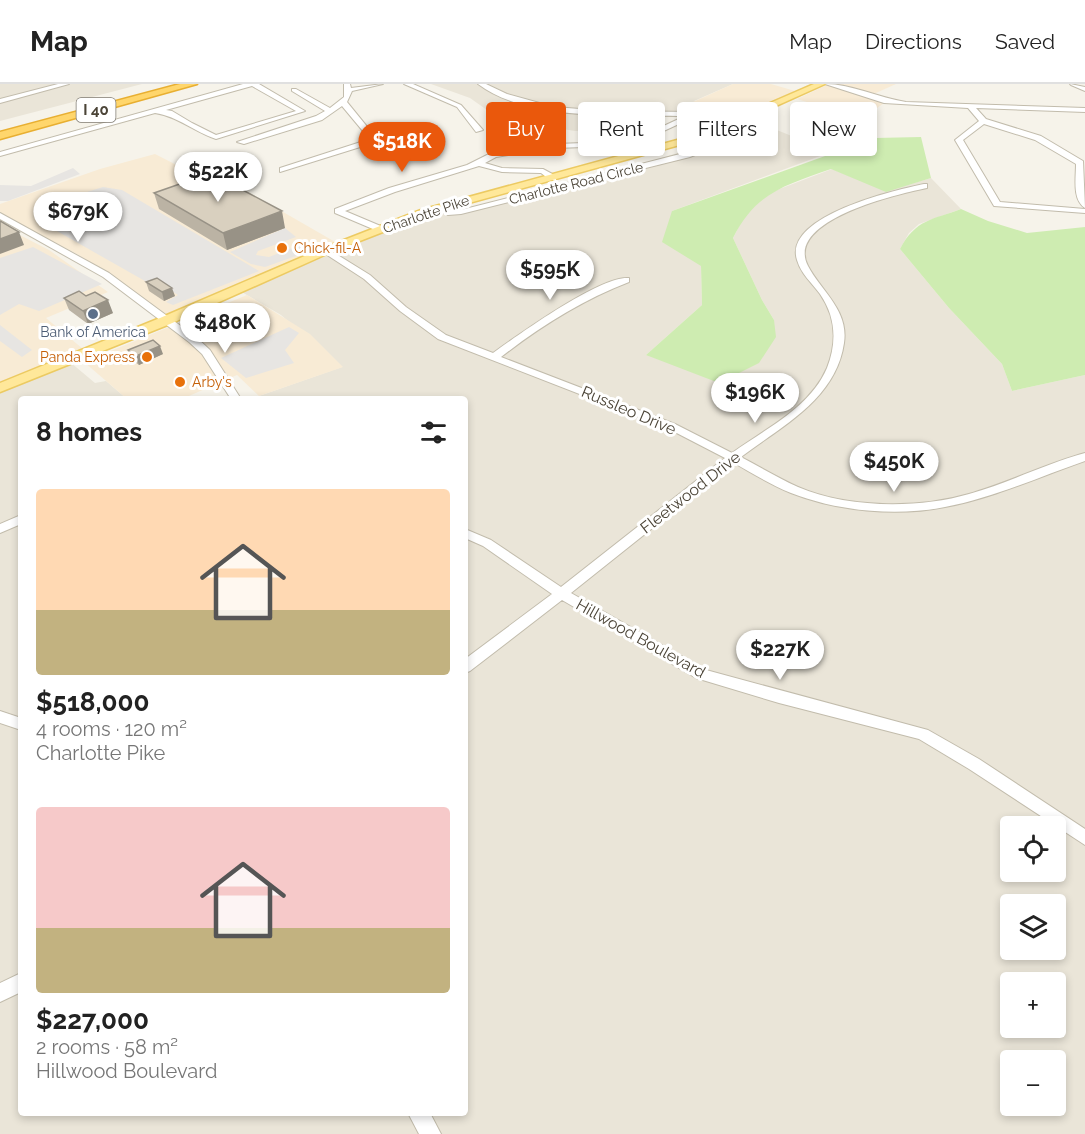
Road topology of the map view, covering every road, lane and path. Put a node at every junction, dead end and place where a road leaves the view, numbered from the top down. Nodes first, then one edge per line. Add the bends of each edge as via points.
1 (33, 84) edge
2 (66, 84) edge
3 (172, 84) edge
4 (192, 84) edge
5 (252, 84) edge
6 (380, 84) edge
7 (407, 84) edge
8 (481, 84) edge
9 (821, 84) edge
10 (828, 84) edge
11 (1073, 84) edge
12 (348, 87) edge
13 (44, 89) junction
14 (1085, 89) edge
15 (294, 90) dead end
16 (0, 101) edge
17 (343, 102) junction
18 (778, 103) edge
19 (970, 106) junction
20 (156, 110) junction
21 (1085, 110) edge
22 (330, 111) junction
23 (677, 114) edge
24 (983, 121) junction
25 (677, 123) edge
26 (0, 130) edge
27 (479, 130) dead end
28 (0, 136) edge
29 (371, 136) junction
30 (242, 142) dead end
31 (677, 143) edge
32 (429, 152) dead end
33 (0, 154) edge
34 (683, 156) edge
35 (478, 163) junction
36 (283, 170) dead end
37 (553, 178) junction
38 (924, 186) dead end
39 (437, 208) junction
40 (1085, 208) edge
41 (0, 216) edge
42 (380, 230) junction
43 (325, 251) junction
44 (626, 280) dead end
45 (165, 321) junction
46 (493, 358) junction
47 (0, 388) edge
48 (234, 396) edge
49 (1085, 457) edge
50 (732, 458) junction
51 (18, 520) edge
52 (0, 529) edge
53 (468, 534) edge
54 (562, 594) junction
55 (468, 666) edge
56 (0, 717) edge
57 (18, 723) edge
58 (1085, 838) edge
59 (18, 984) edge
60 (0, 993) edge
61 (420, 1116) edge
62 (431, 1134) edge

1 - 13 street
2 - 13 street
3 - 26 highway, I 40
4 - 28 highway, I 40
5 - 20 street
5 - 20 street via 302,111 216,137 170,112
6 - 12 street
7 - 27 street via 459,106
8 - 23 street via 505,97 562,112
9 - 18 main road, Charlotte Pike
10 - 19 street via 884,101
11 - 14 street
12 - 17 street
13 - 16 street
15 - 22 street
17 - 22 street
17 - 29 street
19 - 21 street
19 - 24 street
20 - 33 street
22 - 30 street
24 - 40 street via 1038,138 1080,163 1080,195
24 - 40 street via 959,140 997,204
25 - 35 street via 655,133 584,144 528,147
29 - 32 street via 422,139
29 - 36 street via 370,141
31 - 37 main road, Charlotte Pike
34 - 39 street, Charlotte Road Circle via 460,212 448,213
35 - 37 street via 502,170 543,171
35 - 42 street via 338,211
37 - 39 main road, Charlotte Pike
38 - 50 street, Fleetwood Drive via 881,196 808,233 799,251 803,266 826,296 840,333 828,377 806,405
39 - 42 main road, Charlotte Pike
41 - 45 street via 106,275
42 - 43 main road, Charlotte Pike
43 - 45 main road, Charlotte Pike
43 - 46 street, Russleo Drive via 368,277 423,325
44 - 46 street via 574,303
45 - 47 main road, Charlotte Pike
45 - 48 street via 206,352
46 - 50 street, Russleo Drive via 671,426
49 - 50 street, Russleo Drive via 972,497 895,508 839,502 795,490
50 - 54 street, Fleetwood Drive
51 - 52 street
53 - 54 street, Hillwood Boulevard
54 - 55 street, Fleetwood Drive
54 - 58 street, Hillwood Boulevard via 701,674 923,734
56 - 57 street
59 - 60 street
61 - 62 street

